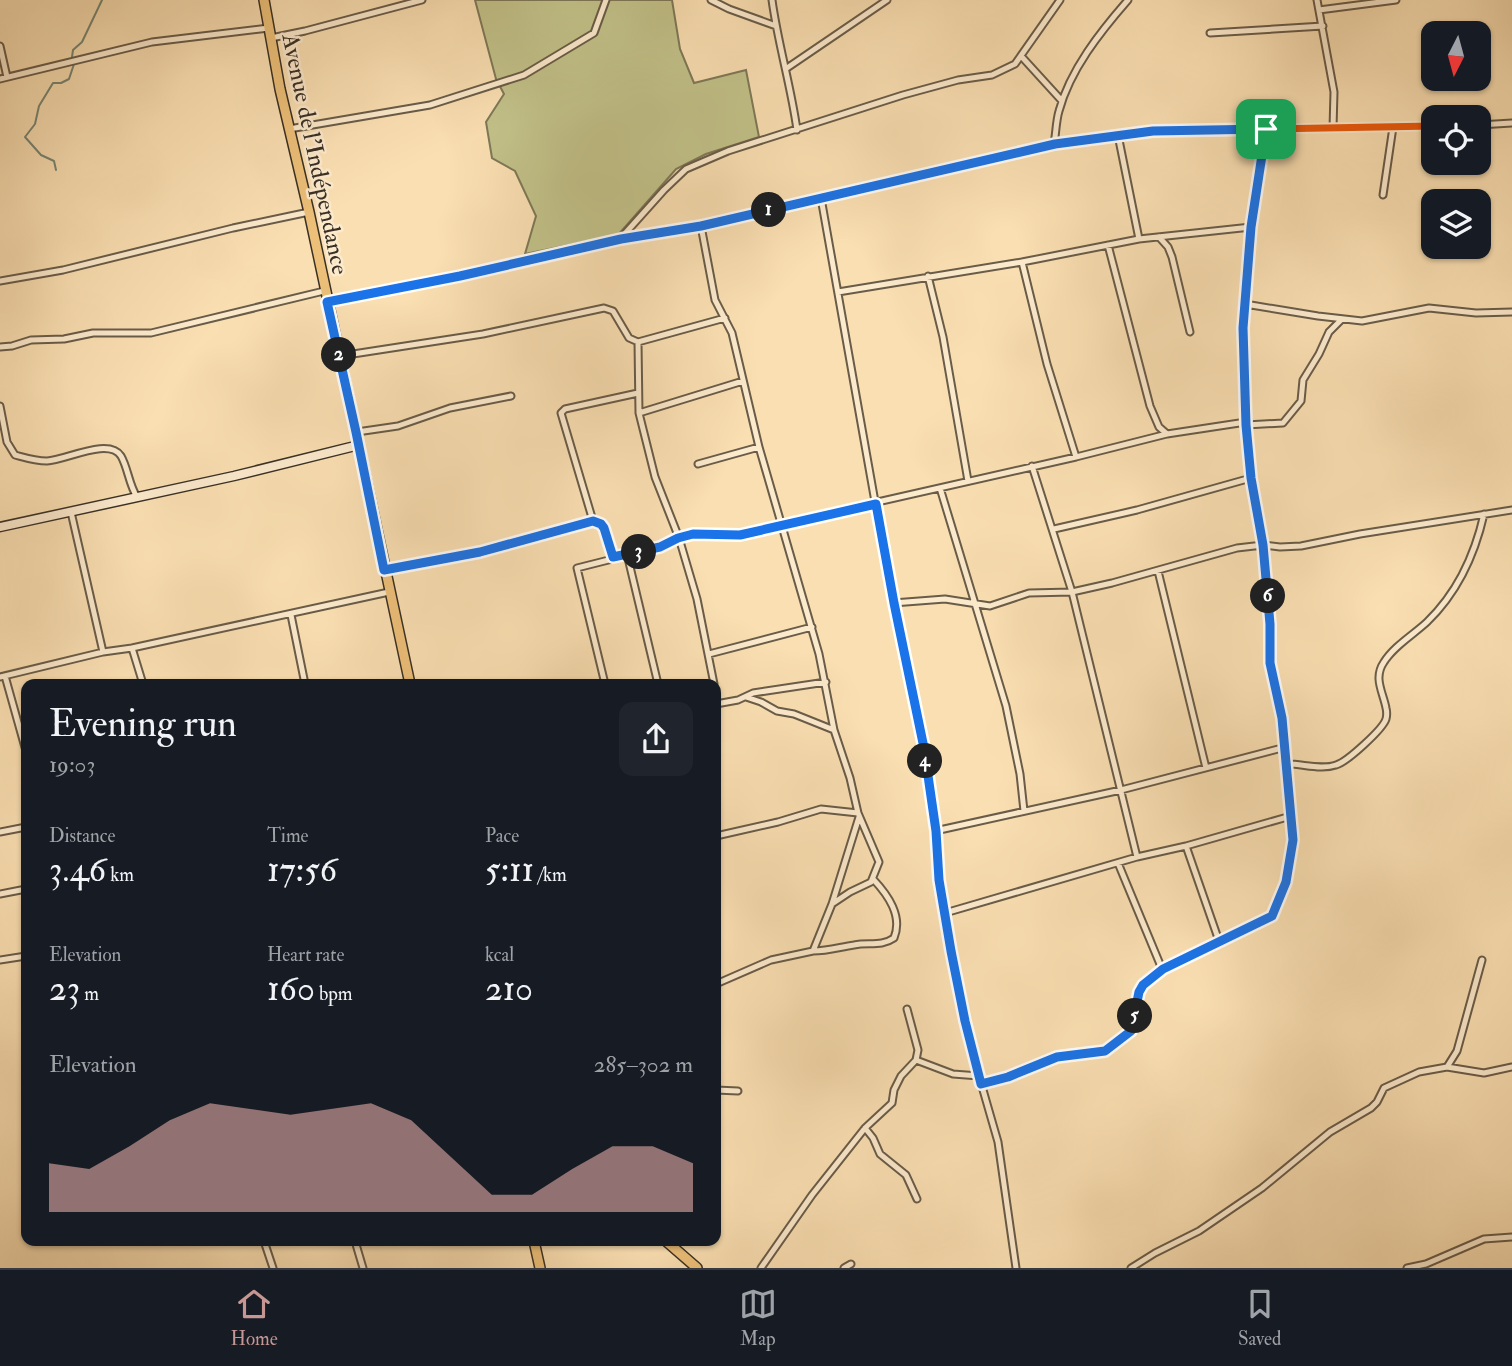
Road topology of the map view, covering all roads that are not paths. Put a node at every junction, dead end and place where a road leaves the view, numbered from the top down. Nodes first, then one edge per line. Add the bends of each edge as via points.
1 (264, 0) edge
2 (422, 0) edge
3 (606, 0) edge
4 (711, 0) edge
5 (887, 0) edge
6 (1060, 0) edge
7 (1128, 0) edge
8 (1317, 0) edge
9 (1396, 0) edge
10 (774, 1) edge
11 (1319, 10) junction
12 (776, 26) junction
13 (1323, 26) junction
14 (270, 33) junction
15 (1210, 33) dead end
16 (0, 46) edge
17 (1021, 56) junction
18 (787, 68) junction
19 (3, 78) edge
20 (1062, 101) junction
21 (1512, 123) edge
22 (1491, 124) edge
23 (1421, 126) edge
24 (1392, 127) junction
25 (1333, 128) junction
26 (289, 129) junction
27 (1266, 129) junction
28 (797, 130) junction
29 (1118, 135) junction
30 (1055, 144) junction
31 (1383, 195) dead end
32 (821, 198) junction
33 (309, 212) junction
34 (701, 226) junction
35 (1251, 227) junction
36 (1159, 237) junction
37 (621, 239) junction
38 (1139, 239) junction
39 (1108, 246) junction
40 (1022, 262) junction
41 (928, 276) junction
42 (0, 281) edge
43 (324, 291) junction
44 (838, 292) junction
45 (327, 302) junction
46 (1245, 304) junction
47 (1512, 312) edge
48 (725, 317) junction
49 (1342, 319) junction
50 (1190, 332) dead end
51 (638, 342) junction
52 (0, 347) edge
53 (339, 356) junction
54 (743, 381) junction
55 (638, 393) junction
56 (511, 396) dead end
57 (0, 405) edge
58 (639, 413) junction
59 (1246, 423) junction
60 (2, 425) edge
61 (356, 432) junction
62 (1167, 434) junction
63 (359, 445) junction
64 (759, 447) junction
65 (1076, 457) junction
66 (698, 464) dead end
67 (1032, 466) junction
68 (1251, 478) junction
69 (968, 481) junction
70 (940, 488) junction
71 (137, 497) junction
72 (876, 504) junction
73 (1512, 510) edge
74 (71, 512) junction
75 (1484, 514) junction
76 (593, 521) junction
77 (780, 526) junction
78 (0, 527) edge
79 (1054, 528) junction
80 (678, 538) junction
81 (1263, 545) junction
82 (627, 554) junction
83 (613, 557) junction
84 (384, 570) junction
85 (1158, 570) junction
86 (389, 592) junction
87 (1072, 592) junction
88 (894, 603) junction
89 (976, 603) junction
90 (290, 615) junction
91 (812, 627) junction
92 (132, 648) junction
93 (103, 652) junction
94 (709, 654) junction
95 (2, 677) edge
96 (141, 679) edge
97 (303, 679) edge
98 (409, 679) edge
99 (602, 679) edge
100 (657, 679) edge
101 (713, 679) edge
102 (826, 682) junction
103 (746, 697) junction
104 (721, 702) edge
105 (21, 720) edge
106 (834, 730) junction
107 (1286, 747) junction
108 (1288, 764) junction
109 (1206, 768) junction
110 (1121, 790) junction
111 (1024, 811) junction
112 (858, 815) junction
113 (1291, 816) junction
114 (21, 828) edge
115 (864, 830) junction
116 (936, 831) junction
117 (0, 832) edge
118 (853, 834) junction
119 (721, 835) edge
120 (1186, 846) junction
121 (1137, 857) junction
122 (1118, 863) junction
123 (873, 879) junction
124 (21, 889) edge
125 (0, 894) edge
126 (832, 904) junction
127 (945, 913) junction
128 (1219, 942) junction
129 (813, 951) junction
130 (21, 957) edge
131 (0, 960) edge
132 (1482, 960) dead end
133 (1163, 969) junction
134 (721, 982) edge
135 (907, 1009) dead end
136 (916, 1060) junction
137 (1447, 1067) junction
138 (1512, 1067) edge
139 (979, 1076) junction
140 (981, 1084) junction
141 (721, 1090) edge
142 (738, 1091) dead end
143 (865, 1128) junction
144 (917, 1199) dead end
145 (1512, 1237) edge
146 (266, 1246) edge
147 (356, 1246) edge
148 (535, 1246) edge
149 (672, 1246) edge
150 (851, 1264) dead end
151 (273, 1268) edge
152 (363, 1268) edge
153 (540, 1268) edge
154 (697, 1268) edge
155 (761, 1268) edge
156 (844, 1268) edge
157 (1016, 1268) edge
158 (1131, 1268) edge
159 (1407, 1268) edge

1 - 14 main road, Avenue de l'Indépendance
2 - 14 street via 305,31
3 - 26 street via 594,33 524,75 430,106
4 - 12 street
5 - 18 street
6 - 17 street
7 - 20 street via 1097,38
8 - 11 street
9 - 11 street
10 - 12 street
11 - 13 street
12 - 18 street
13 - 15 street
13 - 25 street via 1335,92
14 - 19 street via 152,42
14 - 26 main road, Avenue de l'Indépendance
16 - 19 street
17 - 20 street
17 - 28 street via 992,75 903,95
18 - 28 street
20 - 30 street
21 - 22 street
23 - 24 street
24 - 25 street
24 - 31 street
25 - 27 street
26 - 33 main road, Avenue de l'Indépendance
27 - 29 street
27 - 35 street
28 - 37 street via 686,169
29 - 30 street
29 - 38 street
30 - 32 street
32 - 34 street
32 - 44 street
33 - 42 street
33 - 43 main road, Avenue de l'Indépendance
34 - 37 street
34 - 48 street via 715,300
35 - 36 street
35 - 46 street
36 - 38 street
36 - 50 street via 1172,257
37 - 45 street
38 - 39 street
39 - 40 street
39 - 62 street via 1150,406 1159,428
40 - 41 street
40 - 65 street
41 - 44 street
41 - 69 street
43 - 45 main road, Avenue de l'Indépendance
43 - 52 street via 151,333 93,333
44 - 72 street
45 - 53 main road, Avenue de l'Indépendance
46 - 49 street
46 - 59 street
47 - 49 street via 1437,308 1380,319
48 - 51 street
48 - 54 street
49 - 59 street via 1329,332 1304,380 1301,401 1283,423
51 - 53 street via 629,338 613,311 604,309
51 - 55 street
53 - 61 main road, Avenue de l'Indépendance
54 - 58 street
54 - 64 street
55 - 58 street
55 - 76 street via 561,413
56 - 61 street via 450,408 398,426
57 - 60 street
58 - 80 street via 655,477
59 - 62 street
59 - 68 street
60 - 71 street via 15,455 32,461 100,447 114,449
61 - 63 main road, Avenue de l'Indépendance
62 - 65 street
63 - 71 street
63 - 84 main road, Avenue de l'Indépendance
64 - 66 street
64 - 77 street
65 - 67 street
67 - 69 street
67 - 79 street
68 - 79 street
68 - 81 street
69 - 70 street
70 - 72 street
70 - 89 street
71 - 74 street
72 - 77 street
72 - 88 street
73 - 75 street
74 - 78 street
74 - 93 street
75 - 81 street via 1301,546
75 - 108 street via 1472,556 1454,588 1381,666 1378,682 1386,719 1380,728 1353,757 1334,766
76 - 83 street via 604,528
76 - 84 street via 480,552
77 - 80 street via 740,535
77 - 91 street
79 - 87 street
80 - 82 street
80 - 94 street
81 - 85 street
81 - 107 street via 1270,663
82 - 83 street
82 - 100 street
83 - 99 street via 577,568
84 - 86 main road, Avenue de l'Indépendance
85 - 87 street
85 - 109 street
86 - 90 street
86 - 98 main road, Avenue de l'Indépendance
87 - 89 street via 1029,593 990,606
87 - 110 street
88 - 89 street via 945,599
88 - 116 street
89 - 111 street via 1006,706
90 - 92 street
90 - 97 street
91 - 94 street
91 - 102 street
92 - 93 street
92 - 96 street
93 - 95 street
94 - 101 street
95 - 105 street
102 - 103 street
102 - 106 street
103 - 104 street
103 - 106 street
106 - 112 street
107 - 108 street
107 - 109 street
108 - 113 street
109 - 110 street
110 - 111 street
110 - 121 street
111 - 116 street
112 - 115 street
112 - 118 street
112 - 119 street via 821,809
113 - 120 street
113 - 128 street via 1290,865 1277,909 1262,923
114 - 117 street
115 - 118 street
115 - 123 street via 879,862
116 - 127 street
118 - 126 street
120 - 121 street
120 - 128 street
121 - 122 street
122 - 127 street
122 - 133 street
123 - 126 street
123 - 129 street via 892,902 894,938 881,945
124 - 125 street
126 - 129 street
127 - 139 street
128 - 133 street
129 - 134 street via 771,960
130 - 131 street
132 - 137 street via 1457,1051
133 - 140 street via 1139,992 1131,1031 1105,1051 1057,1057
135 - 136 street via 918,1050
136 - 139 street via 953,1074
136 - 143 street via 901,1076 892,1103
137 - 138 street via 1484,1073
137 - 158 street via 1419,1072 1384,1088 1371,1108 1330,1132 1262,1188 1199,1231
139 - 140 street
140 - 157 street via 998,1142
141 - 142 street
143 - 144 street via 880,1154 906,1175
143 - 155 street
145 - 159 street via 1484,1239
146 - 151 street
147 - 152 street
148 - 153 main road
149 - 154 main road
150 - 156 street

